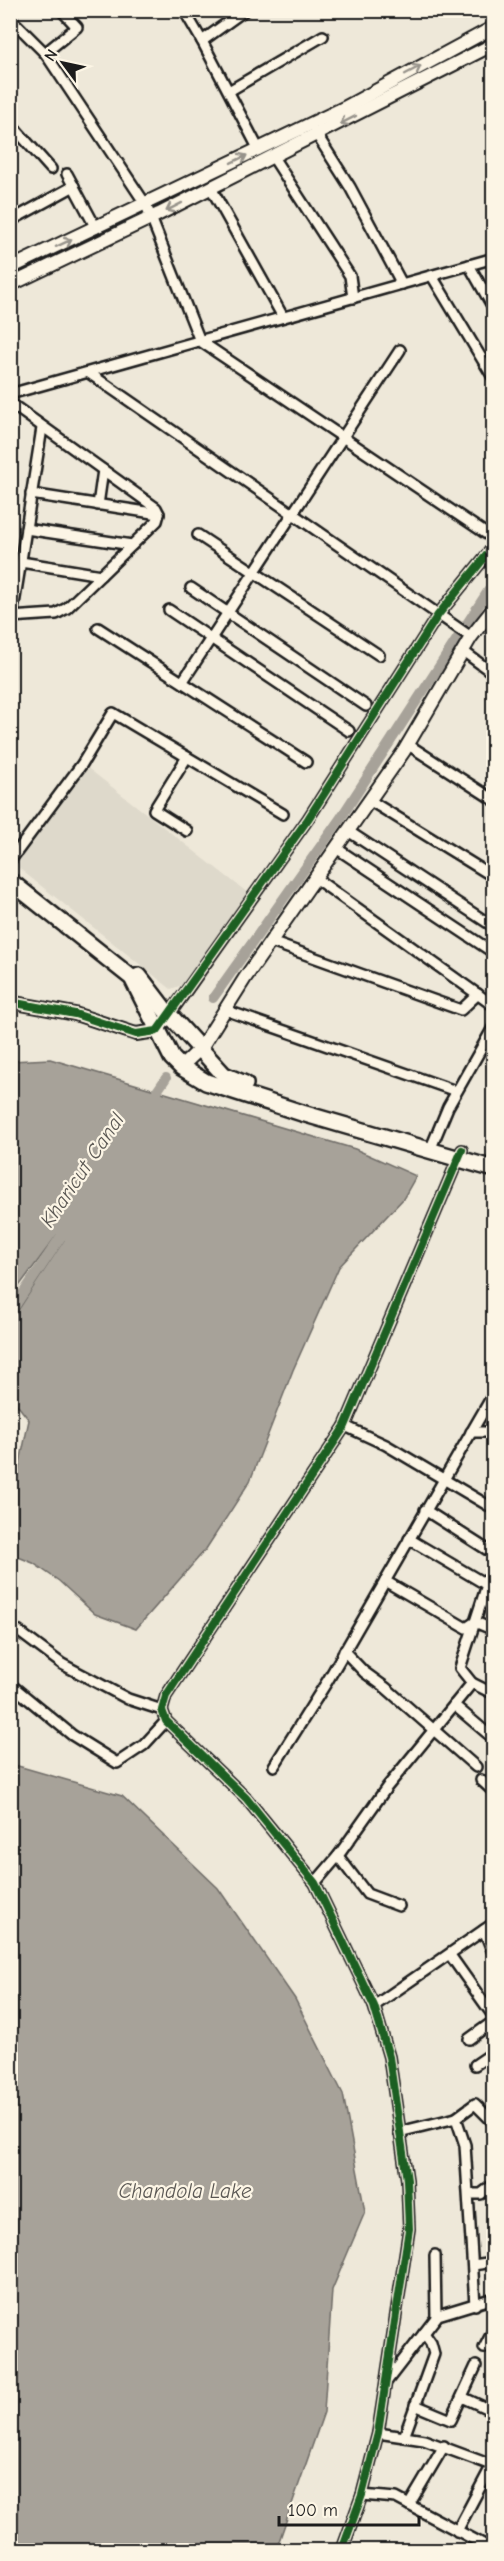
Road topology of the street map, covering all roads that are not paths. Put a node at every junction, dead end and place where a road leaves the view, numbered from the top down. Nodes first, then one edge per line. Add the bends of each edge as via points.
1 (61, 10) edge
2 (184, 10) edge
3 (244, 10) edge
4 (10, 18) edge
5 (494, 27) edge
6 (323, 36) dead end
7 (202, 41) junction
8 (494, 44) edge
9 (45, 53) junction
10 (228, 91) junction
11 (10, 123) edge
12 (317, 135) junction
13 (259, 150) junction
14 (273, 157) junction
15 (51, 169) dead end
16 (67, 174) dead end
17 (74, 186) junction
18 (211, 188) junction
19 (146, 205) junction
20 (151, 218) junction
21 (10, 221) edge
22 (96, 228) junction
23 (494, 258) edge
24 (469, 265) junction
25 (10, 268) edge
26 (432, 276) junction
27 (402, 284) junction
28 (10, 285) edge
29 (353, 298) junction
30 (494, 309) edge
31 (283, 317) junction
32 (200, 341) junction
33 (400, 350) dead end
34 (89, 373) junction
35 (494, 379) edge
36 (10, 394) edge
37 (13, 408) edge
38 (42, 428) junction
39 (343, 437) junction
40 (103, 470) junction
41 (31, 494) junction
42 (98, 505) junction
43 (159, 514) junction
44 (293, 514) junction
45 (26, 530) junction
46 (198, 535) dead end
47 (494, 539) edge
48 (132, 545) junction
49 (494, 546) edge
50 (21, 562) junction
51 (255, 572) junction
52 (101, 575) junction
53 (191, 588) dead end
54 (494, 608) edge
55 (169, 610) dead end
56 (228, 613) junction
57 (438, 615) junction
58 (11, 617) edge
59 (98, 628) dead end
60 (471, 637) junction
61 (211, 639) junction
62 (463, 651) junction
63 (379, 655) dead end
64 (494, 674) edge
65 (183, 681) junction
66 (366, 706) dead end
67 (349, 731) dead end
68 (408, 744) junction
69 (187, 757) junction
70 (306, 762) dead end
71 (492, 797) edge
72 (369, 800) junction
73 (283, 814) dead end
74 (187, 831) dead end
75 (348, 831) junction
76 (336, 848) junction
77 (10, 861) edge
78 (10, 873) edge
79 (494, 877) edge
80 (315, 878) junction
81 (10, 881) edge
82 (494, 927) edge
83 (271, 942) junction
84 (494, 953) edge
85 (478, 994) junction
86 (10, 1002) edge
87 (494, 1006) edge
88 (225, 1010) junction
89 (169, 1015) junction
90 (494, 1026) edge
91 (157, 1031) junction
92 (201, 1048) junction
93 (181, 1067) junction
94 (456, 1091) junction
95 (433, 1143) junction
96 (460, 1154) junction
97 (494, 1158) edge
98 (494, 1169) edge
99 (494, 1393) edge
100 (345, 1426) junction
101 (471, 1432) junction
102 (494, 1432) edge
103 (444, 1478) junction
104 (494, 1509) edge
105 (425, 1510) junction
106 (409, 1539) junction
107 (494, 1554) edge
108 (385, 1581) junction
109 (475, 1622) junction
110 (10, 1625) edge
111 (494, 1629) edge
112 (344, 1651) junction
113 (472, 1683) junction
114 (10, 1684) edge
115 (494, 1694) edge
116 (454, 1705) junction
117 (162, 1710) junction
118 (166, 1721) junction
119 (433, 1731) junction
120 (494, 1739) edge
121 (274, 1766) dead end
122 (476, 1767) dead end
123 (481, 1780) dead end
124 (494, 1792) edge
125 (338, 1856) junction
126 (315, 1883) junction
127 (399, 1906) dead end
128 (494, 1923) edge
129 (484, 1930) junction
130 (450, 1955) junction
131 (494, 1955) edge
132 (374, 2006) junction
133 (494, 2019) edge
134 (469, 2039) dead end
135 (494, 2052) edge
136 (475, 2065) dead end
137 (456, 2118) junction
138 (494, 2123) edge
139 (399, 2132) junction
140 (494, 2184) edge
141 (470, 2194) junction
142 (435, 2255) dead end
143 (494, 2262) edge
144 (473, 2265) junction
145 (494, 2298) edge
146 (475, 2304) junction
147 (436, 2317) junction
148 (494, 2329) edge
149 (424, 2333) junction
150 (484, 2348) dead end
151 (476, 2366) dead end
152 (386, 2383) junction
153 (462, 2397) junction
154 (416, 2405) junction
155 (488, 2409) dead end
156 (378, 2433) junction
157 (404, 2437) junction
158 (444, 2446) junction
159 (493, 2466) edge
160 (362, 2495) junction
161 (409, 2505) junction
162 (457, 2531) junction
163 (342, 2550) edge
164 (494, 2550) edge

1 - 9 street via 77,27
2 - 7 street
3 - 7 street
4 - 9 street
13 -> 5 street
6 - 10 street
7 - 10 street
8 -> 12 street
9 - 19 street
10 - 13 street
11 - 15 street
12 - 14 street
12 - 27 street
19 -> 13 street
14 - 18 street
14 - 29 street via 350,276
16 - 17 street
17 - 21 street
17 - 22 street
18 -> 20 street
18 - 31 street
19 - 20 street
19 - 22 street
20 - 28 street
20 - 32 street
25 -> 22 street
23 - 24 street
24 - 26 street
24 - 30 street
26 - 27 street
26 - 35 street
27 - 29 street
29 - 31 street
31 - 32 street
32 - 34 street
32 - 39 street
33 - 39 street
34 - 36 street
34 - 44 street
37 - 38 street
38 - 40 street
38 - 41 street
39 - 44 street
39 - 47 street
40 - 42 street
40 - 43 street
41 - 42 street
41 - 45 street
42 - 43 street
43 - 48 street via 157,521
44 - 51 street
44 - 57 street
45 - 48 street
45 - 50 street
46 - 51 street
48 - 52 street
49 - 57 street
50 - 52 street
50 - 58 street
51 - 56 street
51 - 63 street
52 - 58 street via 56,614
53 - 56 street
54 - 60 street
55 - 61 street
56 - 61 street
56 - 66 street
57 - 60 street
57 - 89 street via 309,819
59 - 65 street
60 - 62 street
61 - 65 street
61 - 67 street
62 - 64 street
62 - 68 street
65 - 70 street
68 - 71 street
68 - 72 street
69 - 73 street
69 - 74 street via 154,810
69 - 77 street via 113,713 82,764
72 - 75 street
72 - 79 street
75 - 76 street
75 - 82 street
76 - 80 street
76 - 84 street
78 - 89 main road via 136,973
80 - 83 street
80 - 85 street
81 - 91 main road via 132,978
83 - 85 street via 461,1010
83 - 88 street
85 - 87 street
86 - 91 street via 75,1014 136,1034
88 - 92 street
88 - 94 street
89 - 91 street
89 - 92 main road
90 - 94 street
91 - 93 main road
92 - 93 street
92 - 95 main road via 224,1075
93 - 96 main road via 206,1082
94 - 95 street
95 - 96 main road
96 - 97 main road
96 - 98 main road
96 - 100 street
99 - 101 street
100 - 103 street
100 - 117 street via 166,1696
101 - 102 street
101 - 103 street
103 - 104 street
103 - 105 street
105 - 106 street
105 - 107 street
106 - 108 street
106 - 109 street via 487,1585
108 - 109 street via 466,1628
108 - 112 street
109 - 111 street
109 - 113 street via 460,1668
110 - 117 street via 62,1664 128,1699
112 - 119 street
112 - 121 street
113 - 115 street
113 - 116 street
114 - 118 street via 72,1735 117,1763 144,1745
116 - 119 street
116 - 120 street
117 - 118 street
118 - 126 street via 246,1798
119 - 122 street
119 - 125 street
123 - 124 street
125 - 126 street
125 - 127 street via 368,1894
126 - 132 street
128 - 129 street
129 - 130 street
129 - 131 street
130 - 132 street
130 - 133 street
132 - 139 street via 390,2057
133 - 134 street
135 - 136 street
137 - 138 street via 475,2104
137 - 139 street
137 - 141 street via 465,2145
139 - 152 street via 407,2180 409,2229
140 - 141 street via 483,2193
141 - 144 street
142 - 147 street
143 - 144 street
144 - 146 street
145 - 146 street
146 - 147 street
147 - 149 street
148 - 150 street
149 - 152 street
149 - 154 street via 434,2354
151 - 153 street
152 - 156 street
153 - 154 street via 450,2421
153 - 155 street
154 - 157 street
156 - 157 street
156 - 160 street
157 - 158 street
158 - 159 street
158 - 161 street
159 - 162 street
160 - 161 street via 396,2498
160 - 163 street
161 - 162 street
162 - 164 street

